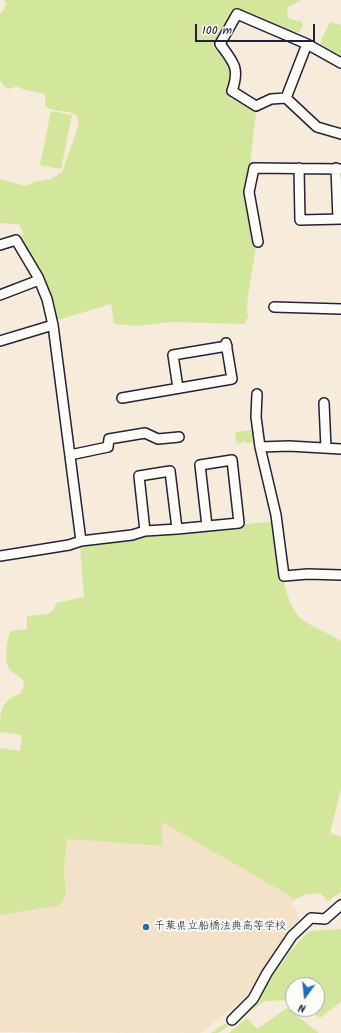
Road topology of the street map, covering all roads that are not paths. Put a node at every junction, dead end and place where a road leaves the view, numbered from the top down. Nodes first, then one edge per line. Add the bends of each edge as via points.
1 (307, 44) junction
2 (341, 63) edge
3 (286, 98) junction
4 (341, 134) edge
5 (299, 168) junction
6 (338, 168) edge
7 (340, 219) edge
8 (258, 242) dead end
9 (0, 245) edge
10 (39, 280) junction
11 (0, 294) edge
12 (274, 307) dead end
13 (341, 309) edge
14 (53, 325) junction
15 (0, 341) edge
16 (178, 388) junction
17 (257, 394) dead end
18 (122, 398) dead end
19 (324, 403) dead end
20 (179, 436) dead end
21 (260, 447) junction
22 (326, 448) junction
23 (341, 449) edge
24 (70, 455) junction
25 (207, 526) junction
26 (176, 530) junction
27 (145, 531) junction
28 (81, 541) junction
29 (0, 556) edge
30 (341, 575) edge
31 (341, 904) edge
32 (232, 1020) dead end

1 - 2 street
1 - 3 street
1 - 3 street via 237,14 220,44 234,64 236,79 232,91 256,106 271,99
3 - 4 street via 316,127
5 - 6 street
5 - 7 street via 300,220
5 - 8 street via 254,168 249,192
6 - 7 street
9 - 10 street via 18,238
10 - 11 street
10 - 14 street via 48,299
12 - 13 street
14 - 15 street
14 - 24 street
16 - 16 street via 232,379 226,344 173,355
16 - 18 street
17 - 21 street via 256,417
19 - 22 street
20 - 24 street via 158,439 145,433 109,439 108,447
21 - 22 street
21 - 30 street via 276,515 284,576
22 - 23 street
24 - 28 street
25 - 25 street via 239,523 232,460 200,465
25 - 26 street
26 - 27 street
26 - 27 street via 170,471 139,476
27 - 28 street
28 - 29 street
31 - 32 street via 325,919 311,918 292,936 253,999

